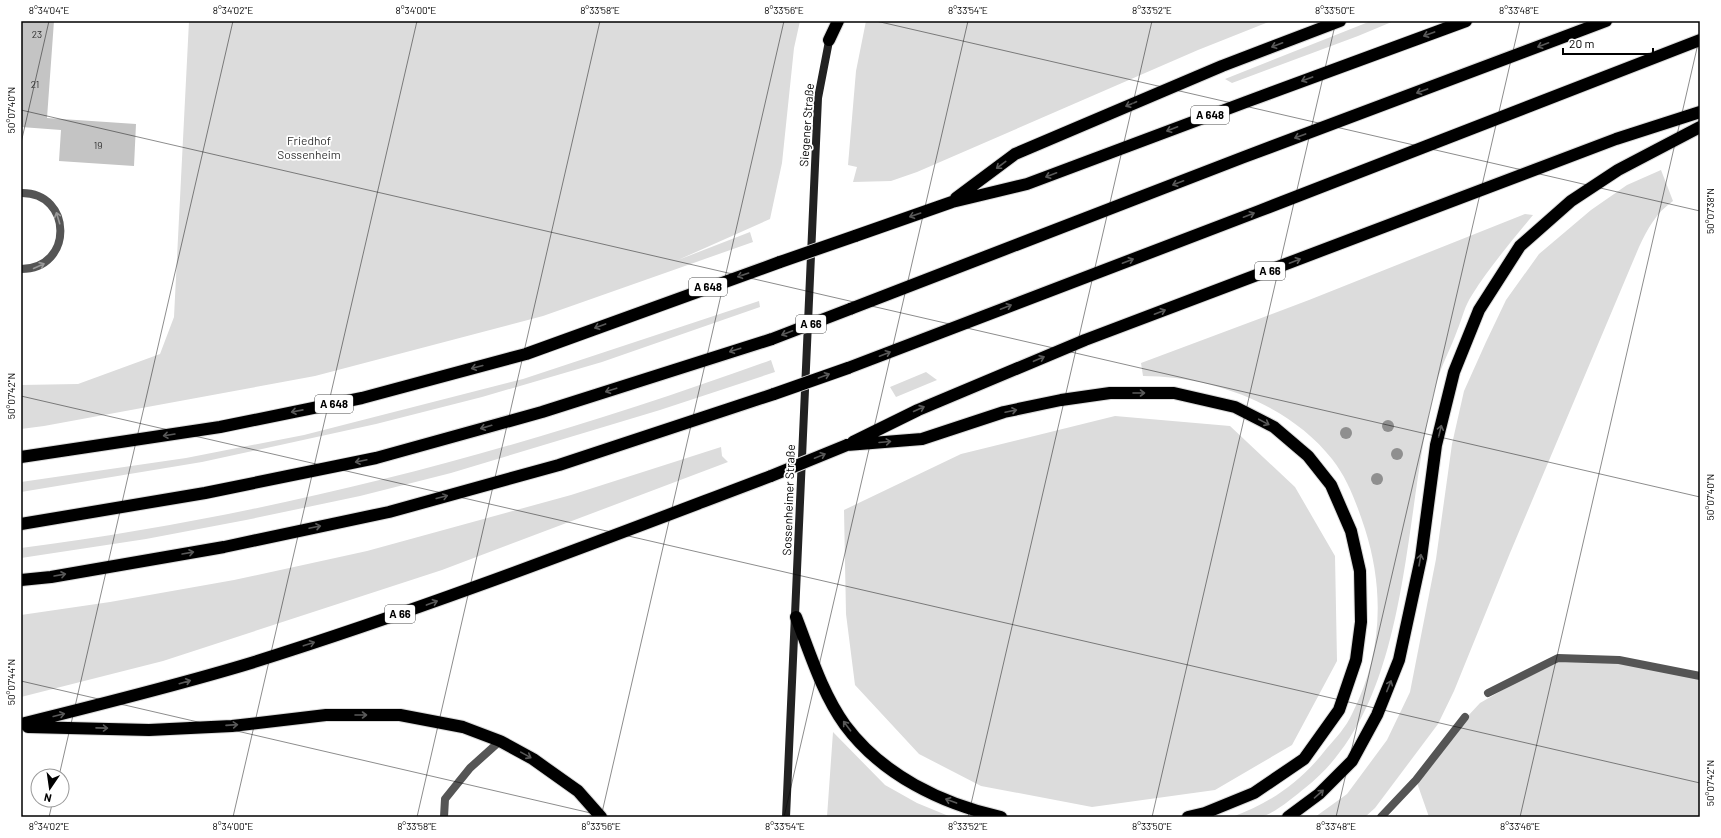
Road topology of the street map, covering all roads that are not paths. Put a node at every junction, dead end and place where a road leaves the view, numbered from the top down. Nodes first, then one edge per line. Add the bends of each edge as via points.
1 (833, 21) edge
2 (838, 21) edge
3 (1340, 21) edge
4 (1466, 21) edge
5 (1606, 21) edge
6 (829, 40) junction
7 (1700, 40) edge
8 (1700, 112) edge
9 (1700, 127) edge
10 (815, 183) joint
11 (21, 193) edge
12 (952, 202) junction
13 (21, 269) edge
14 (847, 446) junction
15 (21, 457) edge
16 (21, 524) edge
17 (21, 580) edge
18 (796, 617) junction
19 (1700, 676) edge
20 (1488, 693) dead end
21 (1465, 717) dead end
22 (21, 725) edge
23 (500, 741) junction
24 (444, 817) edge
25 (601, 817) edge
26 (786, 817) edge
27 (1001, 817) edge
28 (1188, 817) edge
29 (1288, 817) edge
30 (1382, 817) edge

1 - 6 main road, Siegener Straße
2 - 6 highway
3 -> 12 highway, A 648 via 1222,66 1015,154
4 -> 12 highway, A 648 via 1027,184
5 -> 16 highway, A 66, bridge via 772,339 542,412 376,458 205,493
6 - 10 main road, Siegener Straße via 818,98
17 -> 7 highway, bridge via 224,547 389,512 559,465 848,368
14 -> 8 highway, A 66 via 918,410 1085,340 1616,139
29 -> 9 highway via 1319,794 1352,761 1377,715 1399,660 1421,558 1436,445 1454,372 1479,310 1520,246 1571,201 1618,170
10 - 18 main road, Sossenheimer Straße
13 -> 11 street via 31,269 44,264 60,242 60,224 55,209 44,199
12 -> 15 highway, A 648, bridge via 526,354 362,398 220,427
22 -> 14 highway, A 66, bridge via 252,663 427,605
14 -> 28 highway via 922,439 1004,412 1061,400 1110,393 1174,393 1235,407 1274,427 1308,456 1331,485 1352,538 1360,571 1361,622 1356,660 1339,710 1304,759 1254,793 1205,813
18 - 26 main road, Sossenheimer Straße
27 -> 18 highway via 948,801 907,782 865,749 844,724 825,689
19 - 20 street via 1619,660 1558,658
21 - 30 street via 1416,780
22 -> 23 highway via 149,730 232,726 326,716 400,715 463,726
23 - 24 street via 470,768 446,799
23 -> 25 highway via 533,759 578,791

